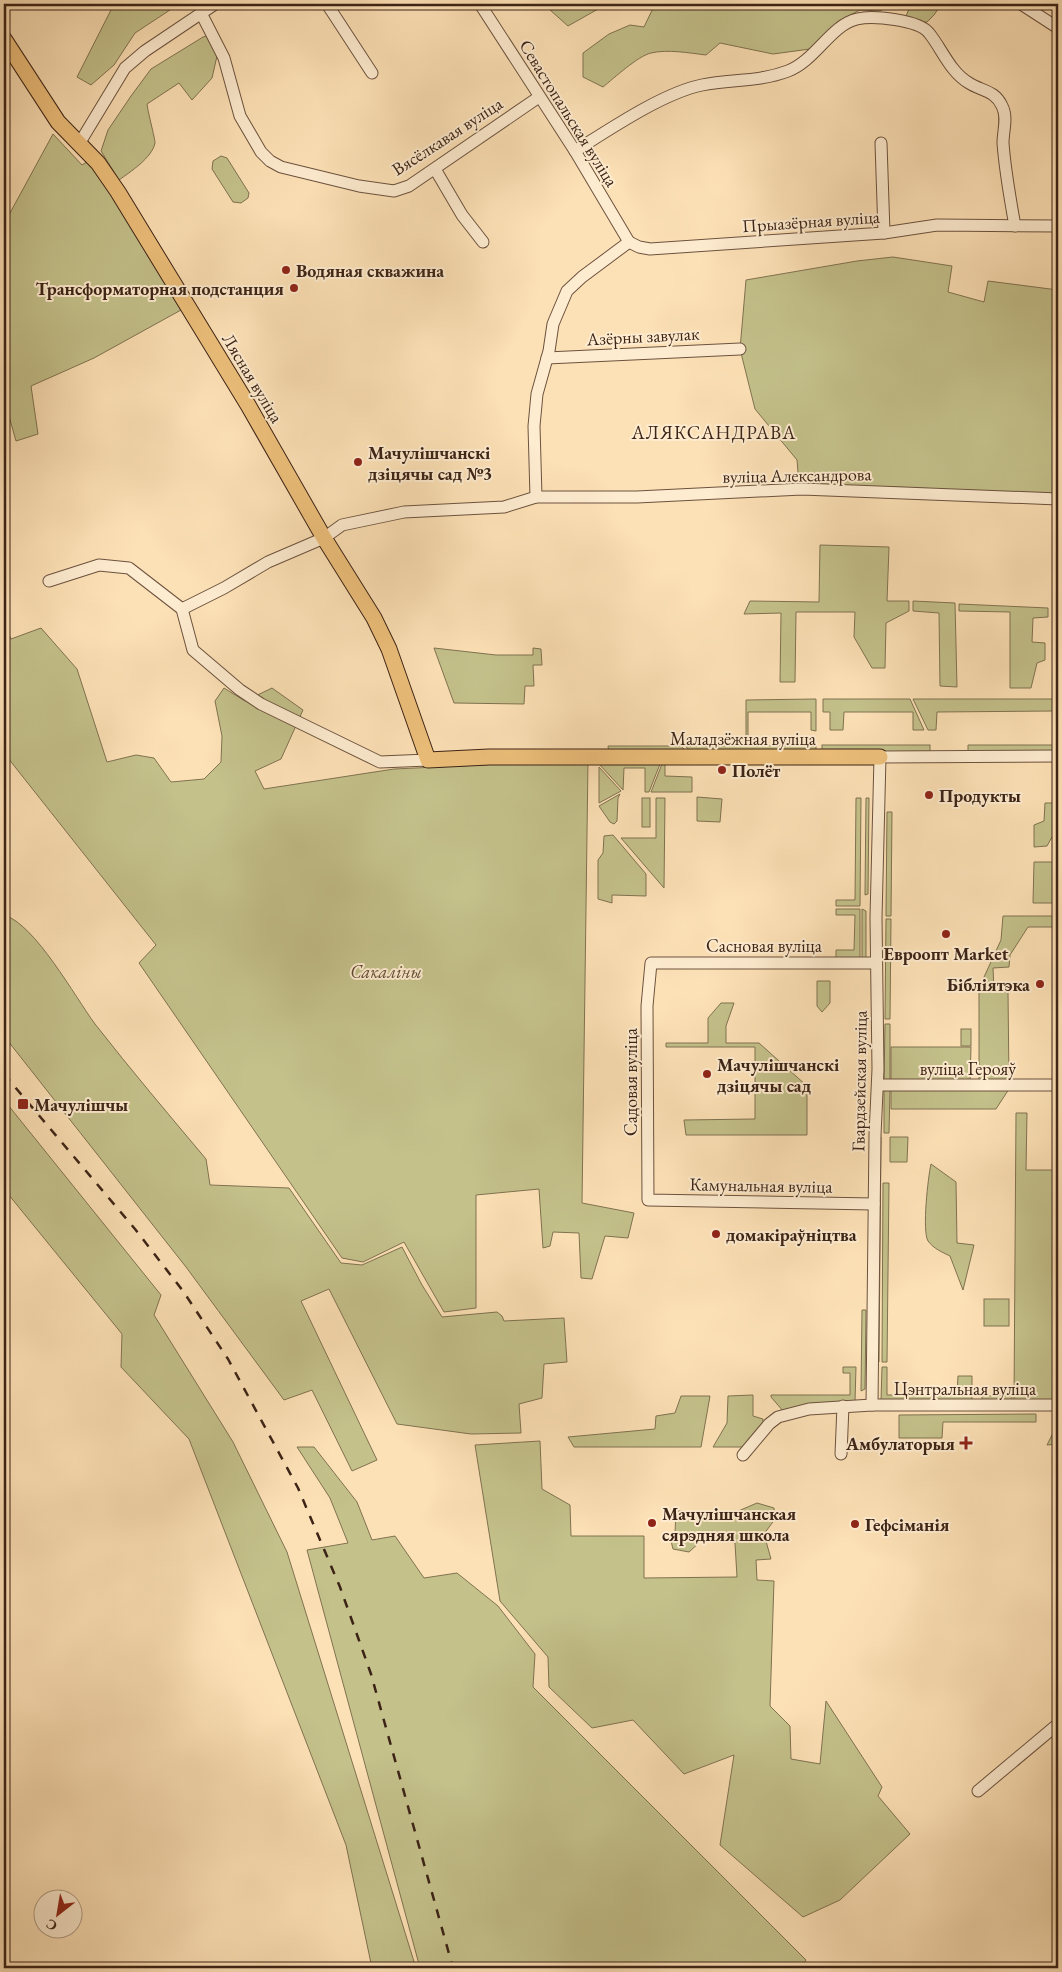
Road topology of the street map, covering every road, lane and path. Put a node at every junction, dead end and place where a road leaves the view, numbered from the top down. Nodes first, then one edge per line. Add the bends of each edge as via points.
1 (215, 4) edge
2 (327, 4) edge
3 (480, 4) edge
4 (1021, 4) edge
5 (201, 13) junction
6 (1058, 28) edge
7 (4, 40) edge
8 (372, 74) dead end
9 (539, 97) junction
10 (881, 143) dead end
11 (79, 144) junction
12 (575, 151) junction
13 (435, 169) junction
14 (1015, 226) junction
15 (1058, 226) edge
16 (884, 233) junction
17 (483, 242) dead end
18 (629, 242) junction
19 (740, 349) dead end
20 (546, 358) junction
21 (536, 497) junction
22 (1058, 499) edge
23 (324, 538) junction
24 (48, 581) dead end
25 (182, 609) junction
26 (1058, 756) edge
27 (880, 757) junction
28 (428, 760) junction
29 (651, 963) joint
30 (876, 963) junction
31 (878, 1085) junction
32 (1058, 1085) edge
33 (648, 1200) joint
34 (874, 1204) junction
35 (872, 1405) junction
36 (1058, 1405) edge
37 (843, 1406) junction
38 (841, 1454) dead end
39 (743, 1455) dead end
40 (1058, 1724) edge
41 (978, 1791) dead end

1 - 5 street
2 - 8 street
3 - 9 street, Севастопальская вуліца
4 - 6 street
5 - 11 street via 125,68
5 - 13 street, Вясёлкавая вуліца via 224,58 240,116 270,161 281,168 322,178 394,191 409,186
7 - 11 main road, Лясная вуліца via 58,122
9 - 12 street, Севастопальская вуліца
9 - 13 street, Вясёлкавая вуліца
10 - 16 street
11 - 23 main road, Лясная вуліца via 98,163 123,200 248,405
12 - 14 street via 669,96 702,85 749,81 790,70 840,28 856,19 884,17 908,22 928,31 945,58 968,83 996,95 1003,106 1003,142
12 - 18 street, Севастопальская вуліца
13 - 17 street via 462,215
14 - 15 street, Прыазёрная вуліца
14 - 16 street, Прыазёрная вуліца via 937,225
16 - 18 street, Прыазёрная вуліца via 650,249
18 - 20 street via 567,291 553,324
19 - 20 street, Азёрны завулак
20 - 21 street via 537,394 534,426
21 - 22 street, вуліца Александрова via 637,497 802,489
21 - 23 street, вуліца Александрова via 504,507 404,512 350,522
23 - 25 street, вуліца Александрова via 268,562
23 - 28 main road, Лясная вуліца via 374,618 389,649
24 - 25 street via 98,565 129,568
25 - 28 street via 193,650 261,704 380,762
26 - 27 street, Маладзёжная вуліца
27 - 28 main road, Маладзёжная вуліца
27 - 30 street, Гвардзейская вуліца
29 - 30 street, Сасновая вуліца
29 - 33 street, Садовая вуліца via 647,1006
30 - 31 street, Гвардзейская вуліца
31 - 32 street, вуліца Герояў
31 - 34 street, Гвардзейская вуліца
33 - 34 street, Камунальная вуліца
34 - 35 street, Гвардзейская вуліца
35 - 36 street, Цэнтральная вуліца
35 - 37 street, Цэнтральная вуліца
37 - 38 street
37 - 39 street, Цэнтральная вуліца via 809,1409 778,1417
40 - 41 street

